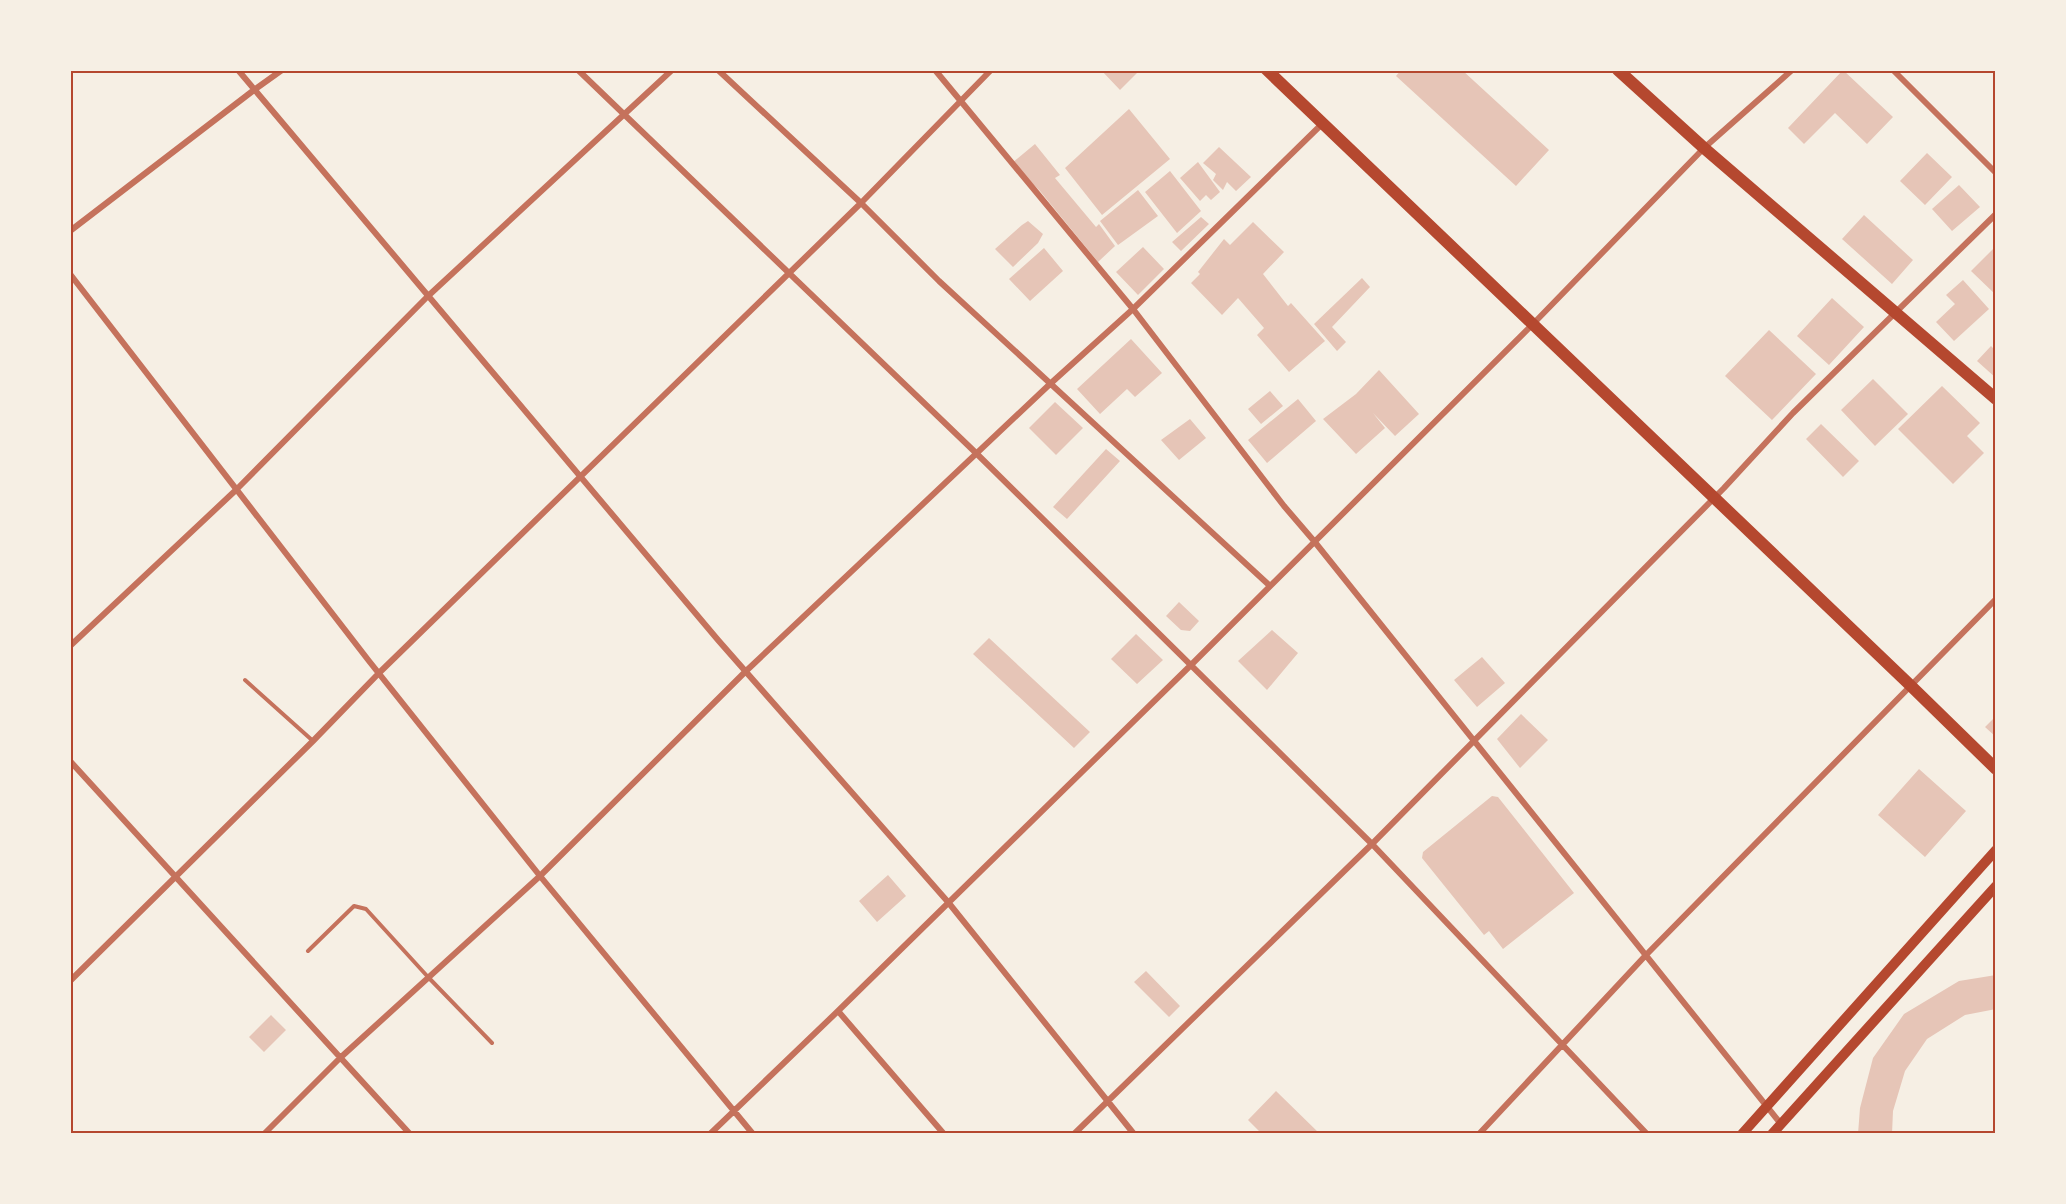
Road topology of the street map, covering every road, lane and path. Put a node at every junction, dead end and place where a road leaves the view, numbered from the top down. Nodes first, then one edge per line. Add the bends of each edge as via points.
1 (238, 70) edge
2 (282, 70) edge
3 (578, 70) edge
4 (672, 70) edge
5 (718, 70) edge
6 (935, 70) edge
7 (990, 70) edge
8 (1267, 70) edge
9 (1618, 70) edge
10 (1792, 70) edge
11 (1893, 70) edge
12 (254, 90) junction
13 (959, 100) junction
14 (624, 113) junction
15 (1323, 124) junction
16 (1704, 148) junction
17 (1995, 173) edge
18 (861, 203) junction
19 (1995, 214) edge
20 (70, 231) edge
21 (789, 272) junction
22 (70, 274) edge
23 (427, 297) junction
24 (1133, 309) junction
25 (1896, 312) junction
26 (1533, 324) junction
27 (1050, 384) junction
28 (1995, 399) edge
29 (976, 453) junction
30 (581, 477) junction
31 (237, 489) junction
32 (1714, 499) junction
33 (1314, 541) junction
34 (1269, 585) junction
35 (1995, 599) edge
36 (70, 646) edge
37 (1191, 665) junction
38 (745, 672) junction
39 (379, 673) junction
40 (245, 680) dead end
41 (1910, 685) junction
42 (1474, 740) junction
43 (313, 741) junction
44 (70, 761) edge
45 (1995, 769) edge
46 (1372, 844) junction
47 (1995, 850) edge
48 (540, 876) junction
49 (176, 878) junction
50 (1995, 886) edge
51 (948, 902) junction
52 (308, 951) dead end
53 (1646, 955) junction
54 (428, 977) junction
55 (70, 981) edge
56 (838, 1011) junction
57 (492, 1043) dead end
58 (1563, 1044) junction
59 (340, 1058) junction
60 (1107, 1101) junction
61 (1766, 1107) junction
62 (734, 1111) junction
63 (1781, 1124) junction
64 (264, 1134) edge
65 (410, 1134) edge
66 (710, 1134) edge
67 (753, 1134) edge
68 (944, 1134) edge
69 (1074, 1134) edge
70 (1134, 1134) edge
71 (1479, 1134) edge
72 (1647, 1134) edge
73 (1742, 1134) edge
74 (1772, 1134) edge

1 - 12 street
2 - 12 street
3 - 14 street
4 - 14 street
5 - 18 street
6 - 13 street
7 - 13 street
8 - 15 main road
9 - 16 main road
10 - 16 street
11 - 17 street
12 - 20 street
12 - 23 street
13 - 18 street
13 - 24 street
14 - 21 street
14 - 23 street
15 - 24 street
15 - 26 main road
16 - 25 main road
16 - 26 street
18 - 21 street
18 - 27 street
19 - 25 street
21 - 29 street
21 - 30 street
22 - 31 street
23 - 30 street
23 - 31 street
24 - 27 street
24 - 33 street
25 - 28 main road
25 - 32 street via 1793,413
26 - 32 main road
26 - 33 street
27 - 29 street
27 - 34 street
29 - 37 street
29 - 38 street
30 - 38 street
30 - 39 street
31 - 36 street
31 - 39 street
32 - 41 main road
32 - 42 street
33 - 34 street
33 - 42 street
34 - 37 street
35 - 41 street
37 - 46 street
37 - 51 street
38 - 48 street
38 - 51 street
39 - 43 street
39 - 48 street
40 - 43 lane
41 - 45 main road
41 - 53 street
42 - 46 street
42 - 53 street
43 - 49 street
44 - 49 street
46 - 58 street
46 - 60 street
47 - 61 main road
48 - 54 street
48 - 62 street
49 - 55 street
49 - 59 street
50 - 63 main road
51 - 56 street
51 - 60 street
52 - 54 lane via 354,906 359,906
53 - 58 street
53 - 61 street
54 - 57 lane
54 - 59 street
56 - 62 street
56 - 68 street
58 - 71 street
58 - 72 street
59 - 64 street
59 - 65 street
60 - 69 street
60 - 70 street
61 - 63 street
61 - 73 main road
62 - 66 street
62 - 67 street
63 - 74 main road

